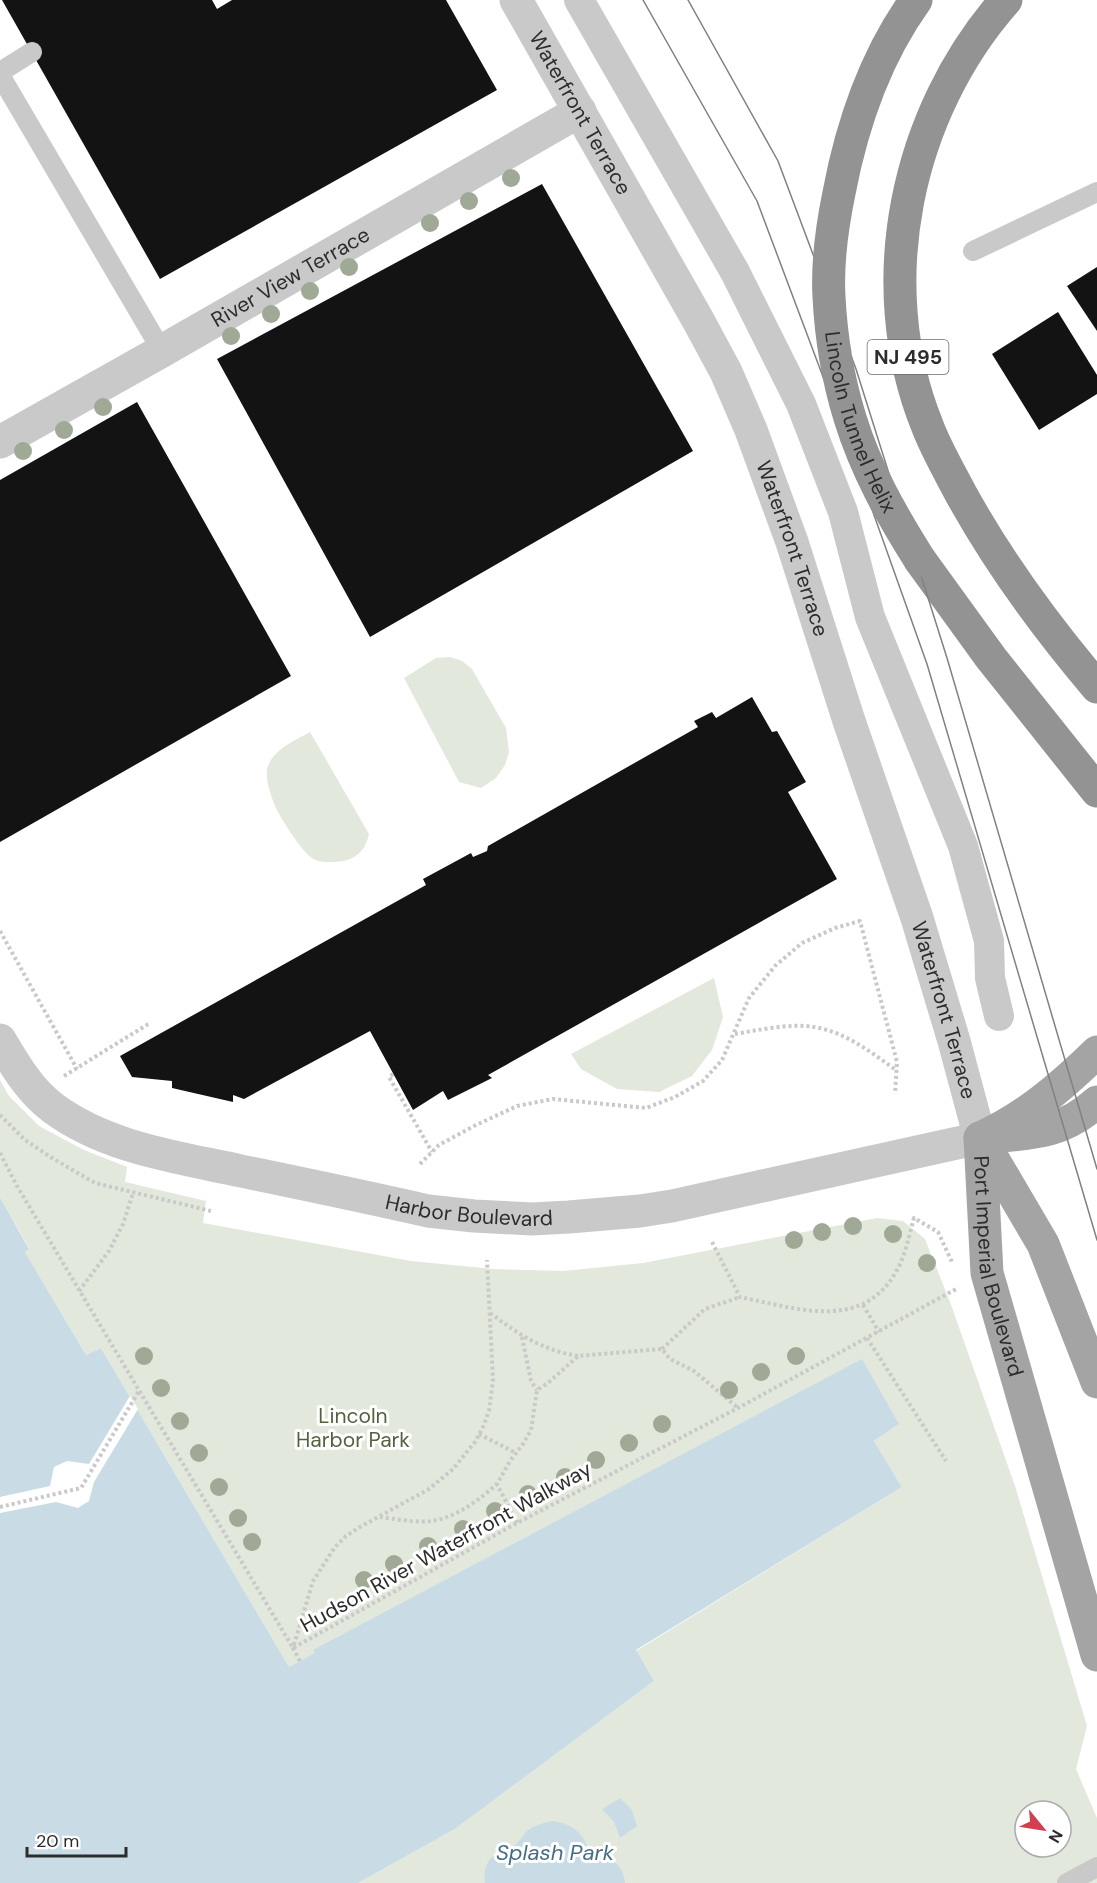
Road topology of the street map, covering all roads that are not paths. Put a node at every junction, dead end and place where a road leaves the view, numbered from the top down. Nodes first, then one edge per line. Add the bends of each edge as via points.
1 (516, 0) edge
2 (579, 0) edge
3 (916, 0) edge
4 (1006, 0) edge
5 (32, 52) dead end
6 (0, 73) edge
7 (580, 111) junction
8 (1097, 192) edge
9 (973, 251) dead end
10 (162, 351) junction
11 (0, 442) edge
12 (1097, 687) edge
13 (1097, 790) edge
14 (999, 1016) dead end
15 (0, 1040) edge
16 (1097, 1052) edge
17 (1097, 1102) edge
18 (980, 1137) junction
19 (1097, 1382) edge
20 (1097, 1655) edge
21 (1097, 1867) edge
22 (1068, 1883) edge

1 - 7 street, Waterfront Terrace
2 - 14 street via 735,272 801,404 843,512 870,617 963,846 989,942 990,978
3 - 13 highway, Lincoln Tunnel Helix / NJ 495, bridge via 870,81 844,164 830,260 830,307 839,373 850,417 877,487 914,551 991,658
4 - 12 highway, NJ 495, bridge via 950,77 925,136 902,234 903,324 913,383 940,455 1010,574
5 - 6 lane
6 - 10 lane
7 - 10 street, River View Terrace
7 - 18 street, Waterfront Terrace via 726,372 751,430 917,918
8 - 9 lane
10 - 11 street, River View Terrace
15 - 18 street, Harbor Boulevard via 41,1098 98,1134 218,1166 463,1215 560,1218 672,1206
16 - 18 main road via 1046,1098 1004,1127
17 - 18 main road via 1075,1118 1043,1132
18 - 19 main road, Port Imperial Boulevard via 1043,1244
18 - 20 main road, Port Imperial Boulevard via 987,1273
21 - 22 lane

